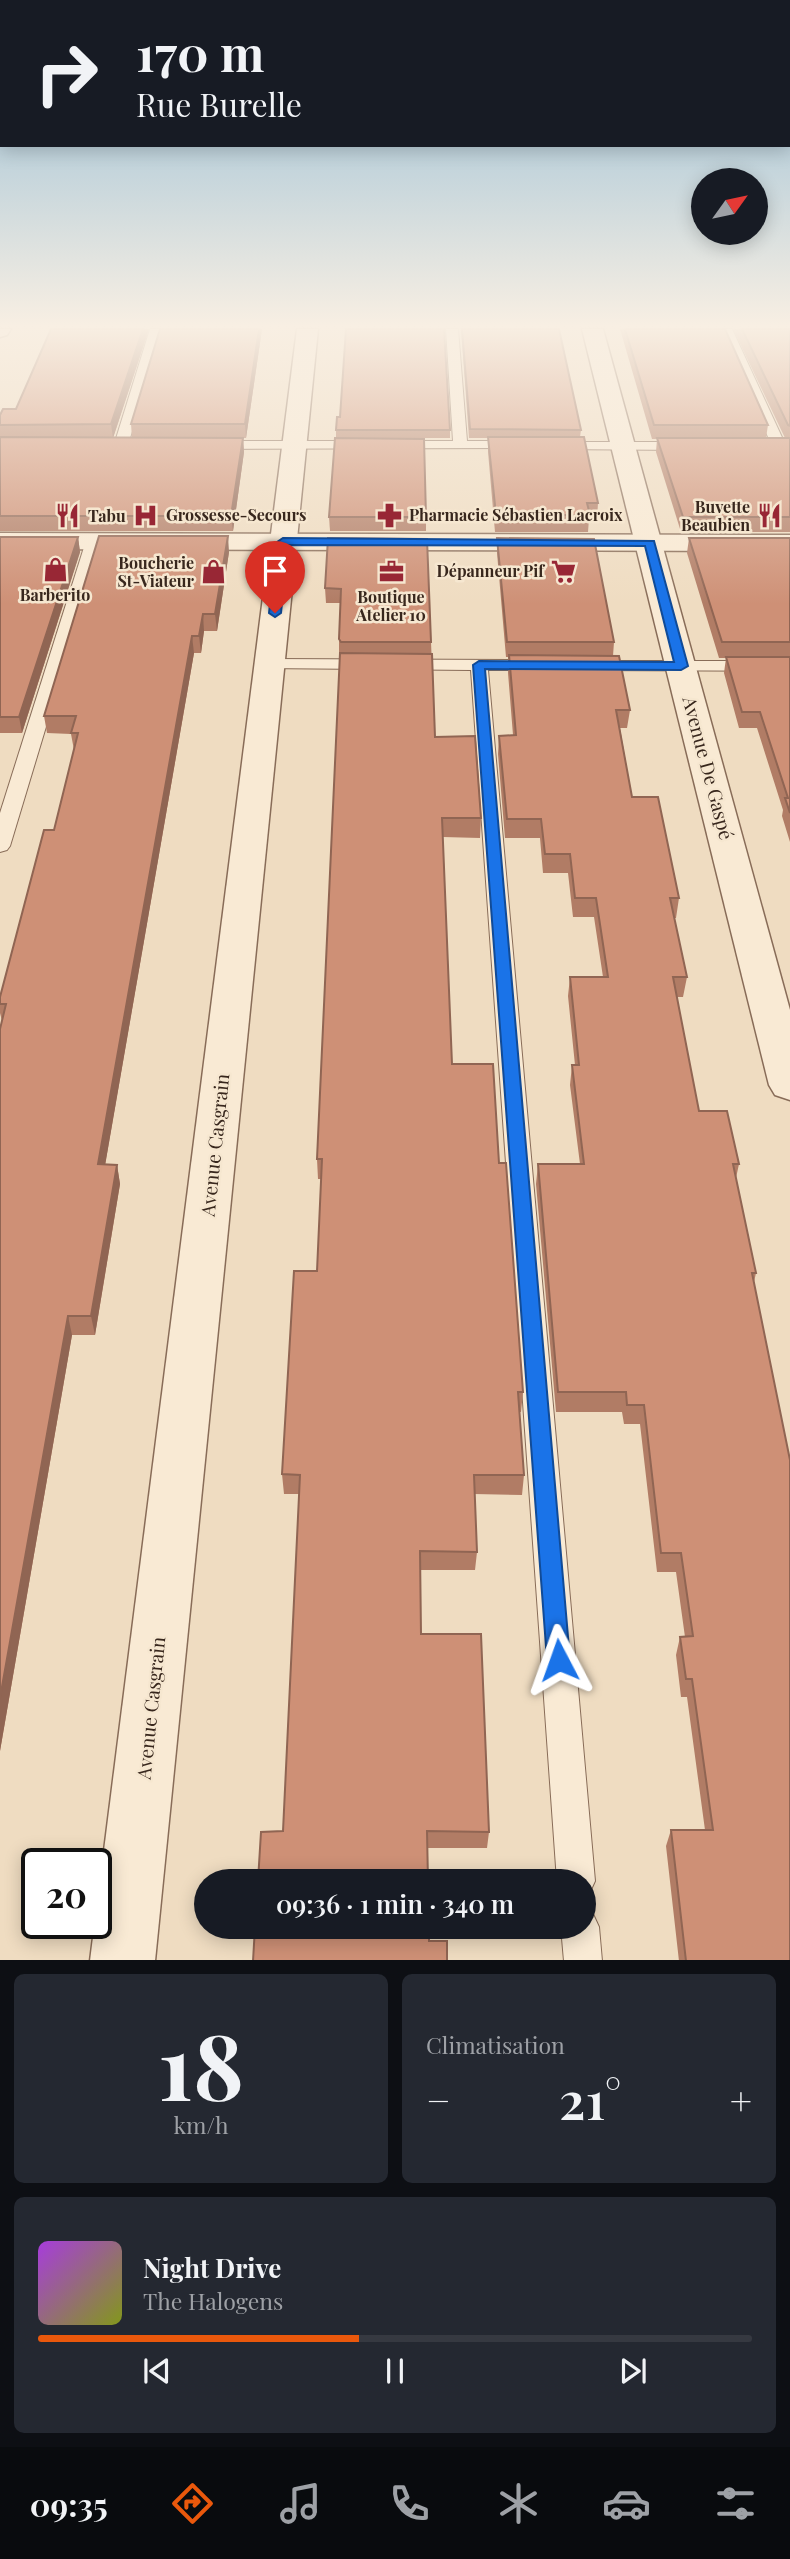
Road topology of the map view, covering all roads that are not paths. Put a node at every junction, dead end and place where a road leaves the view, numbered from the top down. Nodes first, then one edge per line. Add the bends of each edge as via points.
1 (128, 420) edge
2 (298, 420) edge
3 (458, 420) edge
4 (617, 420) edge
5 (767, 420) edge
6 (121, 445) edge
7 (201, 445) edge
8 (295, 445) junction
9 (460, 445) junction
10 (624, 446) junction
11 (699, 446) edge
12 (778, 446) edge
13 (0, 541) edge
14 (94, 541) junction
15 (283, 542) junction
16 (650, 543) junction
17 (790, 543) edge
18 (269, 664) junction
19 (479, 665) junction
20 (681, 666) junction
21 (790, 666) edge
22 (0, 846) edge
23 (790, 1085) edge
24 (575, 1869) edge
25 (581, 1939) edge
26 (122, 1960) edge
27 (583, 1960) edge

1 - 6 lane
2 - 8 street, Avenue Casgrain
3 - 9 lane
4 - 10 street, Avenue De Gaspé
5 - 12 lane
7 - 8 lane
8 - 9 lane
8 - 15 street, Avenue Casgrain
9 - 10 lane
10 - 11 lane
10 - 16 street, Avenue De Gaspé
13 - 14 street
14 - 15 street
14 - 22 lane
15 - 16 street
15 - 18 street, Avenue Casgrain
16 - 17 street
16 - 20 street, Avenue De Gaspé
18 - 19 lane
18 - 26 street, Avenue Casgrain
19 - 20 lane
19 - 24 lane
20 - 21 lane
20 - 23 street, Avenue De Gaspé
25 - 27 lane

